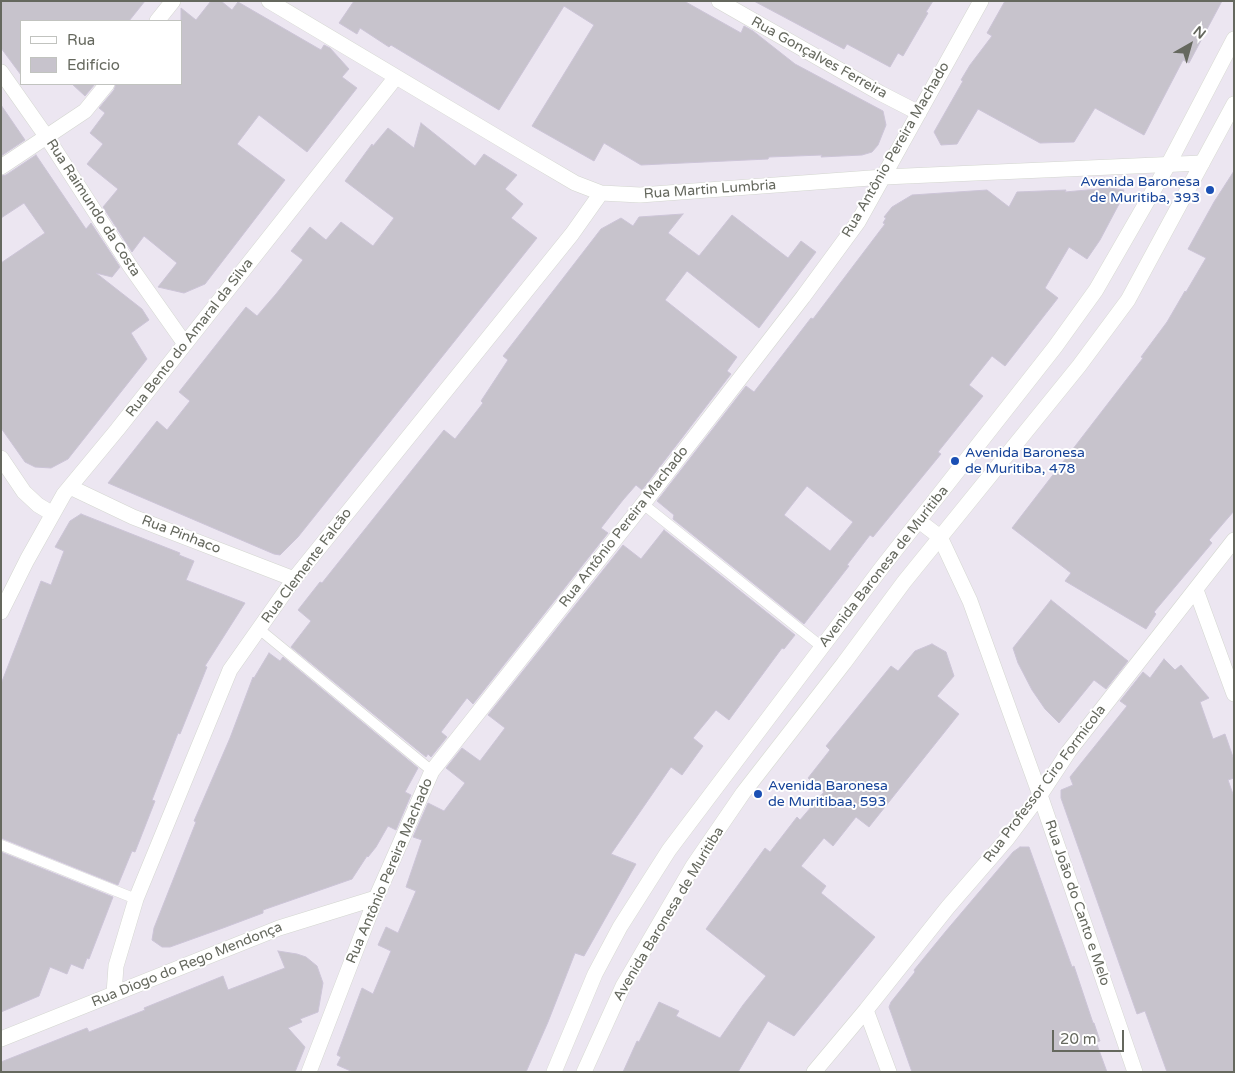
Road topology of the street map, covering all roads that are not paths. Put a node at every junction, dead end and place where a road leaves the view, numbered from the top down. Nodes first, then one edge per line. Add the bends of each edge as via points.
1 (173, 1) edge
2 (269, 1) edge
3 (719, 1) edge
4 (980, 1) edge
5 (158, 20) edge
6 (1234, 39) edge
7 (1, 72) edge
8 (396, 77) junction
9 (106, 85) edge
10 (1234, 104) edge
11 (919, 113) junction
12 (46, 136) junction
13 (1202, 163) junction
14 (1168, 165) junction
15 (1, 167) edge
16 (884, 177) junction
17 (601, 193) junction
18 (185, 344) junction
19 (1, 458) edge
20 (70, 487) junction
21 (643, 504) junction
22 (52, 514) junction
23 (919, 521) junction
24 (940, 537) junction
25 (1234, 540) edge
26 (294, 579) junction
27 (1196, 590) junction
28 (1, 612) edge
29 (259, 629) junction
30 (822, 647) junction
31 (1234, 694) edge
32 (432, 771) junction
33 (1040, 795) junction
34 (1, 846) edge
35 (376, 898) junction
36 (136, 899) junction
37 (114, 994) junction
38 (866, 1010) junction
39 (1, 1039) edge
40 (308, 1072) edge
41 (554, 1072) edge
42 (584, 1072) edge
43 (814, 1072) edge
44 (889, 1072) edge
45 (1136, 1072) edge

1 - 5 street
2 - 8 street, Rua Martin Lumbria
3 - 11 street, Rua Gonçalves Ferreira
4 - 11 street, Rua Antônio Pereira Machado
6 - 14 street, Avenida Baronesa de Muritiba
7 - 12 street, Rua Raimundo da Costa
8 - 17 street, Rua Martin Lumbria via 575,183
8 - 18 street, Rua Bento do Amaral da Silva
9 - 12 street via 85,111
10 - 13 street, Avenida Baronesa de Muritiba
11 - 16 street, Rua Antônio Pereira Machado
12 - 15 street
12 - 18 street, Rua Raimundo da Costa
13 - 14 street, Rua Martin Lumbria
13 - 24 street, Avenida Baronesa de Muritiba via 1128,300 1079,366
14 - 16 street, Rua Martin Lumbria
14 - 23 street, Avenida Baronesa de Muritiba via 1096,290
16 - 17 street, Rua Martin Lumbria via 640,195
16 - 21 street, Rua Antônio Pereira Machado via 858,222 803,297
17 - 26 street, Rua Clemente Falcão via 572,234
18 - 20 street, Rua Bento do Amaral da Silva
19 - 22 street via 24,492
20 - 22 street, Rua Bento do Amaral da Silva
20 - 26 street, Rua Pinhaco via 133,517
21 - 30 lane
21 - 32 street, Rua Antônio Pereira Machado
22 - 28 street, Rua Bento do Amaral da Silva
23 - 24 street, Rua João do Canto e Melo
23 - 30 street, Avenida Baronesa de Muritiba
24 - 33 street, Rua João do Canto e Melo via 970,600
24 - 42 street, Avenida Baronesa de Muritiba via 743,793 693,866 623,986
25 - 27 street, Rua Professor Ciro Formicola
26 - 29 street, Rua Clemente Falcão
27 - 31 street
27 - 33 street, Rua Professor Ciro Formicola via 1069,751
29 - 32 lane
29 - 36 street, Rua Clemente Falcão via 230,670
30 - 41 street, Avenida Baronesa de Muritiba via 669,850 620,927 595,974
32 - 35 street, Rua Antônio Pereira Machado
33 - 38 street, Rua Professor Ciro Formicola
33 - 45 street, Rua João do Canto e Melo
34 - 36 lane
35 - 37 street, Rua Diogo do Rego Mendonça via 279,928
35 - 40 street, Rua Antônio Pereira Machado
36 - 37 street, Rua Clemente Falcão via 116,966
37 - 39 street, Rua Diogo do Rego Mendonça
38 - 43 street, Rua Professor Ciro Formicola
38 - 44 street

